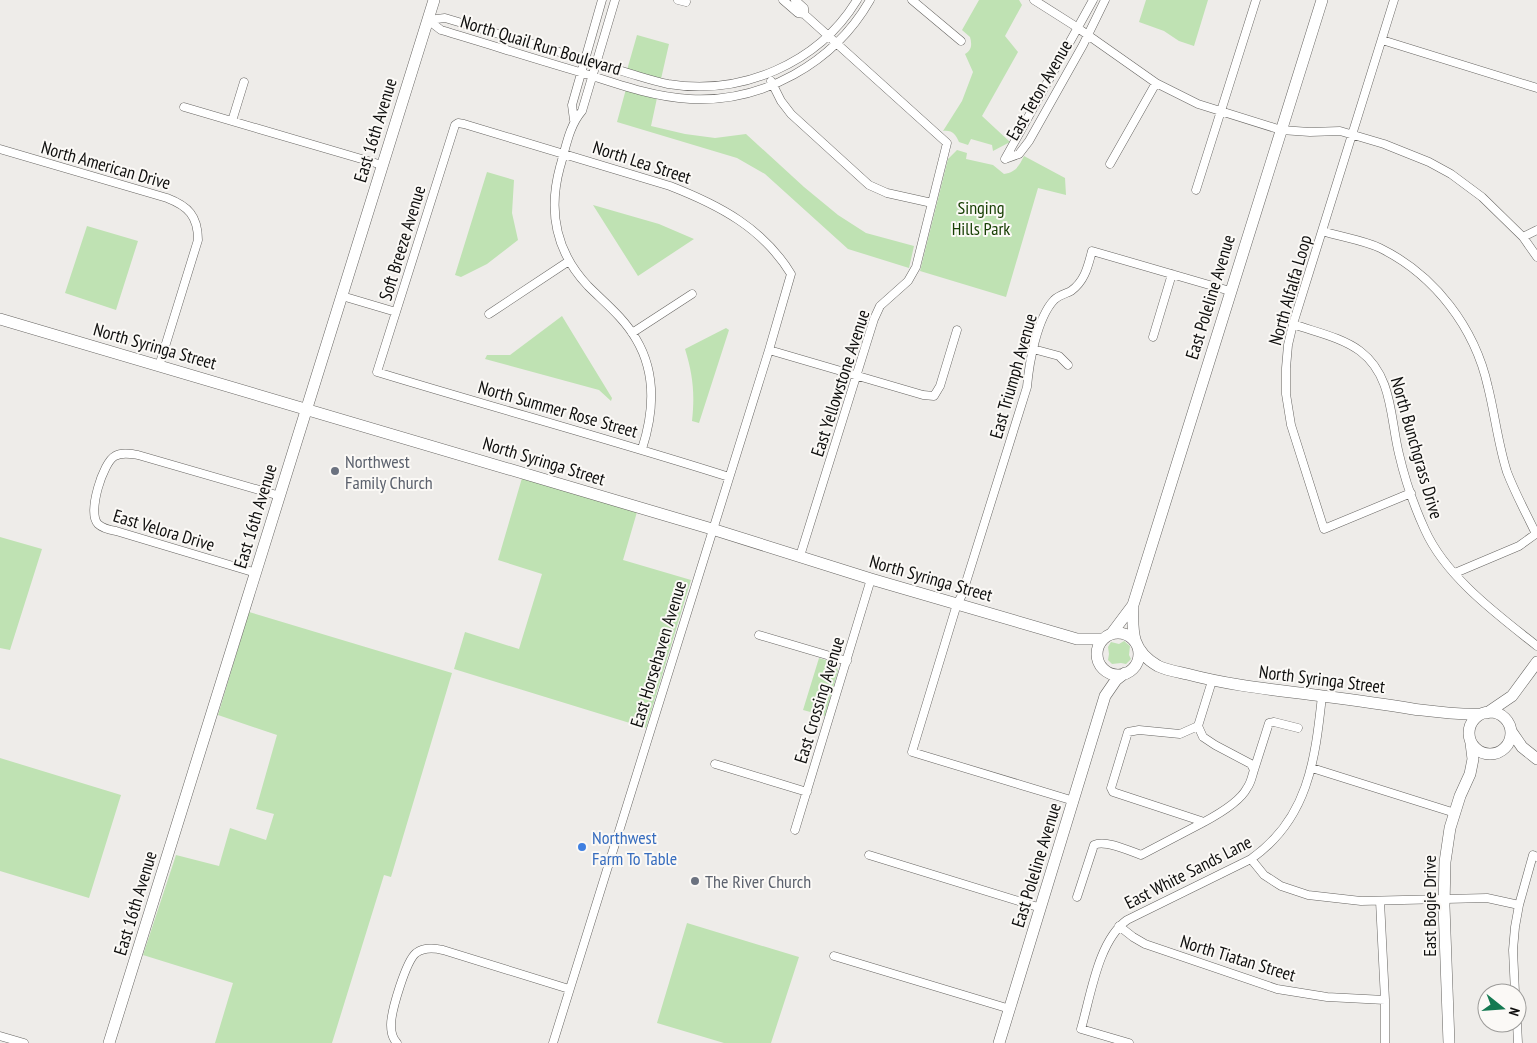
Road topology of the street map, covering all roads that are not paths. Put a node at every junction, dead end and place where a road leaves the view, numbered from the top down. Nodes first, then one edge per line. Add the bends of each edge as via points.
1 (434, 0) edge
2 (602, 0) edge
3 (615, 0) edge
4 (783, 0) edge
5 (795, 0) edge
6 (857, 0) edge
7 (870, 0) edge
8 (912, 0) edge
9 (1034, 0) edge
10 (1093, 0) edge
11 (1105, 0) edge
12 (1256, 0) edge
13 (1322, 0) edge
14 (1394, 0) edge
15 (804, 14) junction
16 (428, 20) junction
17 (1079, 28) junction
18 (1088, 34) junction
19 (828, 38) junction
20 (1382, 40) junction
21 (961, 41) dead end
22 (836, 45) junction
23 (584, 60) junction
24 (597, 63) junction
25 (581, 72) junction
26 (768, 74) junction
27 (593, 76) junction
28 (244, 82) dead end
29 (1156, 82) junction
30 (773, 84) junction
31 (1537, 88) edge
32 (184, 106) dead end
33 (1222, 112) junction
34 (574, 120) junction
35 (232, 121) junction
36 (458, 123) joint
37 (1281, 130) junction
38 (1352, 135) junction
39 (0, 149) edge
40 (564, 154) junction
41 (1110, 164) dead end
42 (382, 165) junction
43 (1196, 190) dead end
44 (932, 203) junction
45 (1537, 230) edge
46 (1322, 231) junction
47 (1523, 237) junction
48 (1537, 257) edge
49 (570, 261) junction
50 (792, 274) joint
51 (1172, 274) junction
52 (1230, 291) junction
53 (692, 294) dead end
54 (342, 296) junction
55 (396, 312) junction
56 (489, 314) dead end
57 (0, 319) edge
58 (1293, 324) junction
59 (957, 330) dead end
60 (632, 333) junction
61 (1153, 337) dead end
62 (769, 350) junction
63 (1033, 350) junction
64 (1068, 365) dead end
65 (159, 366) junction
66 (377, 372) joint
67 (856, 376) junction
68 (306, 409) junction
69 (642, 449) junction
70 (729, 477) junction
71 (1411, 493) junction
72 (280, 496) junction
73 (712, 530) junction
74 (1536, 533) edge
75 (800, 556) junction
76 (256, 574) junction
77 (1455, 574) junction
78 (871, 579) junction
79 (957, 604) junction
80 (1133, 605) junction
81 (760, 635) dead end
82 (1108, 636) junction
83 (1077, 640) junction
84 (1136, 643) junction
85 (1537, 646) edge
86 (1098, 660) junction
87 (847, 661) junction
88 (1537, 662) edge
89 (1158, 666) junction
90 (1128, 671) junction
91 (1212, 680) junction
92 (1105, 696) junction
93 (1322, 696) junction
94 (1512, 696) junction
95 (1484, 713) junction
96 (1453, 715) junction
97 (1198, 726) junction
98 (1298, 728) dead end
99 (1510, 728) junction
100 (1470, 740) junction
101 (1496, 753) junction
102 (1532, 756) edge
103 (715, 764) dead end
104 (1312, 768) junction
105 (1254, 770) junction
106 (1470, 774) junction
107 (807, 792) junction
108 (1074, 801) junction
109 (1455, 813) junction
110 (1204, 822) junction
111 (795, 830) dead end
112 (869, 855) dead end
113 (1535, 856) edge
114 (1251, 860) junction
115 (1077, 897) dead end
116 (1444, 898) junction
117 (1380, 901) junction
118 (1519, 905) junction
119 (1041, 908) junction
120 (1119, 926) junction
121 (834, 956) dead end
122 (1515, 983) edge
123 (570, 989) junction
124 (1385, 1000) junction
125 (1010, 1009) junction
126 (0, 1036) edge
127 (24, 1043) edge
128 (109, 1043) edge
129 (397, 1043) edge
130 (553, 1043) edge
131 (1000, 1043) edge
132 (1129, 1043) edge
133 (1385, 1043) edge
134 (1449, 1043) edge

1 - 16 street, East 16th Avenue
2 - 23 street
3 - 24 street
4 - 15 street
5 - 15 street via 804,8
6 - 19 street, North Quail Run Boulevard
7 - 22 street, North Quail Run Boulevard via 859,19
8 - 21 street
9 - 17 street
10 - 17 street, East Teton Avenue
11 - 18 street, East Teton Avenue
12 - 33 street
13 - 37 street, East Poleline Avenue
14 - 20 street, North Alfalfa Loop
15 - 19 street
16 - 23 street, North Quail Run Boulevard via 445,18
16 - 25 street, North Quail Run Boulevard via 440,30
16 - 42 street, East 16th Avenue
17 - 18 street
17 - 18 street, East Teton Avenue via 1005,159 1019,154 1029,141
18 - 29 street
19 - 22 street
19 - 26 street, North Quail Run Boulevard via 813,50
20 - 31 street
20 - 38 street, North Alfalfa Loop
22 - 30 street, North Quail Run Boulevard via 814,63
22 - 44 street, East Yellowstone Avenue via 947,143
23 - 24 street, North Quail Run Boulevard
23 - 25 street
24 - 26 street, North Quail Run Boulevard via 666,84 687,86 725,85
24 - 27 street
25 - 27 street, North Quail Run Boulevard
25 - 34 street via 572,105
26 - 30 street
27 - 30 street, North Quail Run Boulevard via 639,90 690,99 730,97
27 - 34 street via 582,111
28 - 35 street
29 - 33 street via 1198,104
29 - 41 street
30 - 44 street via 791,114 869,185 887,193
32 - 35 street
33 - 37 street
33 - 43 street
34 - 40 street
35 - 42 street
36 - 40 street, North Lea Street
36 - 55 street, Soft Breeze Avenue via 452,132
37 - 38 street via 1340,131
37 - 52 street, East Poleline Avenue
38 - 46 street, North Alfalfa Loop
38 - 47 street via 1407,152 1451,174 1498,210
39 - 65 street, North American Drive via 179,202 192,214 198,228 198,240
40 - 49 street via 554,211 561,244
40 - 50 street, North Lea Street via 670,186 718,206 747,224
42 - 54 street, East 16th Avenue
44 - 67 street, East Yellowstone Avenue via 913,276 880,306
45 - 47 street
46 - 58 street, North Alfalfa Loop
46 - 74 street via 1379,248 1412,267 1441,294 1463,324 1478,352 1508,472
47 - 48 street
49 - 56 street
49 - 60 street via 588,286
50 - 62 street, East Horsehaven Avenue
51 - 52 street, East Triumph Avenue
51 - 61 street
51 - 63 street, East Triumph Avenue via 1092,251 1087,272 1080,283 1056,298 1045,313
52 - 80 street, East Poleline Avenue
53 - 60 street
54 - 55 street
54 - 68 street, East 16th Avenue
55 - 66 street, Soft Breeze Avenue
57 - 65 street, North Syringa Street
58 - 71 street, North Bunchgrass Drive via 1340,340 1360,351 1376,368 1387,388 1399,454
58 - 71 street, North Alfalfa Loop via 1288,345 1286,394 1291,425 1324,529
59 - 67 street via 934,396
60 - 69 street via 645,359 652,393 651,416
62 - 67 street
62 - 70 street, East Horsehaven Avenue
63 - 64 street via 1059,356
63 - 79 street, East Triumph Avenue via 1027,387
65 - 68 street, North Syringa Street
66 - 69 street, North Summer Rose Street
67 - 75 street, East Yellowstone Avenue
68 - 72 street, East 16th Avenue
68 - 73 street, North Syringa Street
69 - 70 street, North Summer Rose Street
70 - 73 street, East Horsehaven Avenue
71 - 77 street, North Bunchgrass Drive via 1425,531
72 - 76 street, East 16th Avenue
72 - 76 street, East Velora Drive via 138,455 118,454 105,468 93,508 98,524
73 - 75 street, North Syringa Street
73 - 123 street, East Horsehaven Avenue
74 - 77 street via 1519,546
75 - 78 street, North Syringa Street
76 - 128 street, East 16th Avenue
77 - 85 street, North Bunchgrass Drive via 1478,598
78 - 79 street, North Syringa Street
78 - 87 street, East Crossing Avenue
79 - 83 street, North Syringa Street
79 - 108 street, East Triumph Avenue via 912,752
80 - 82 street, East Poleline Avenue
80 - 84 street, East Poleline Avenue via 1132,635
81 - 87 street
82 - 83 street, North Syringa Street
82 - 84 street via 1122,633
82 - 86 street via 1098,647
83 - 86 street, North Syringa Street
84 - 89 street, North Syringa Street
84 - 90 street via 1138,659
86 - 90 street via 1102,668 1111,673
86 - 92 street, East Poleline Avenue via 1103,672
87 - 107 street, East Crossing Avenue
88 - 94 street
89 - 90 street, North Syringa Street
89 - 91 street, North Syringa Street
90 - 92 street, East Poleline Avenue via 1116,680
91 - 93 street, North Syringa Street
91 - 97 street
92 - 108 street, East Poleline Avenue
93 - 96 street, North Syringa Street
93 - 104 street, East White Sands Lane
94 - 95 street
94 - 99 street
95 - 96 street, North Syringa Street
95 - 99 street via 1500,715
95 - 100 street via 1472,724
96 - 100 street via 1466,729
97 - 105 street via 1203,737 1251,764
97 - 110 street via 1180,734 1128,732 1111,788 1113,792
98 - 105 street via 1269,723
99 - 101 street via 1509,743
99 - 102 street
100 - 101 street via 1481,752
100 - 106 street, East Bogie Drive via 1473,759
101 - 102 street via 1506,751
101 - 106 street, East Bogie Drive
103 - 107 street
104 - 109 street
104 - 114 street, East White Sands Lane via 1285,828
105 - 110 street via 1247,790 1231,806
106 - 109 street, East Bogie Drive
107 - 111 street, East Crossing Avenue
108 - 119 street, East Poleline Avenue
109 - 116 street, East Bogie Drive via 1445,862
110 - 115 street via 1141,855 1097,843
112 - 119 street
113 - 118 street
114 - 117 street via 1264,875 1281,886 1308,895
114 - 120 street, East White Sands Lane
116 - 117 street
116 - 118 street via 1487,898
116 - 134 street, East Bogie Drive
117 - 124 street
118 - 122 street via 1513,938
119 - 125 street, East Poleline Avenue
120 - 124 street, North Tiatan Street via 1145,944 1270,987 1327,997
120 - 132 street, East White Sands Lane via 1104,950 1081,1029
121 - 125 street
123 - 129 street via 436,948 422,950 409,964 396,1001 391,1024
123 - 130 street, East Horsehaven Avenue
124 - 133 street
125 - 131 street, East Poleline Avenue
126 - 127 street

